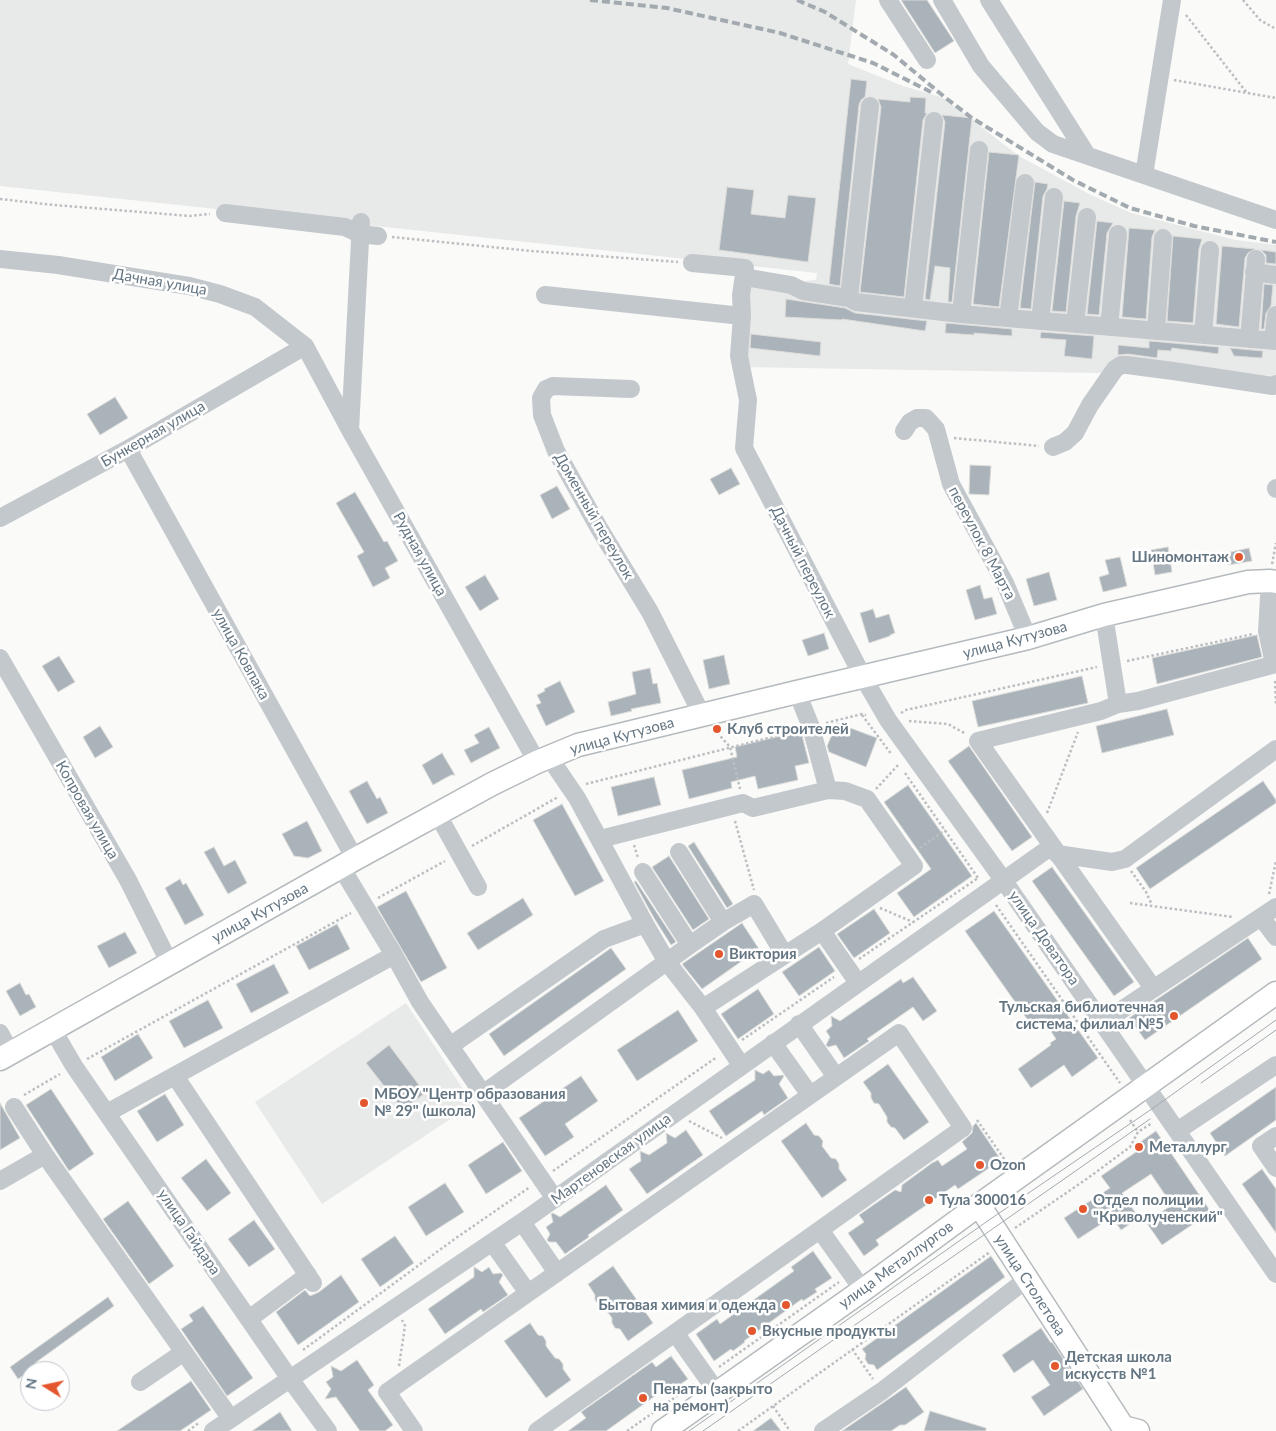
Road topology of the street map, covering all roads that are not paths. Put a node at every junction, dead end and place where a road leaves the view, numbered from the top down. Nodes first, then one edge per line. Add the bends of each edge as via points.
1 (888, 0) edge
2 (942, 0) edge
3 (989, 0) edge
4 (1176, 4) edge
5 (927, 60) dead end
6 (870, 106) dead end
7 (934, 121) dead end
8 (978, 150) dead end
9 (1087, 155) junction
10 (1144, 175) junction
11 (1024, 183) dead end
12 (1054, 197) dead end
13 (225, 213) road end
14 (1087, 217) dead end
15 (1276, 220) edge
16 (361, 228) junction
17 (1118, 234) dead end
18 (382, 236) road end
19 (1163, 238) dead end
20 (1210, 250) dead end
21 (0, 259) edge
22 (692, 263) road end
23 (1276, 275) edge
24 (744, 277) junction
25 (544, 295) dead end
26 (848, 298) junction
27 (912, 308) junction
28 (961, 314) junction
29 (1276, 315) edge
30 (742, 316) junction
31 (1250, 317) junction
32 (1008, 318) junction
33 (1275, 320) edge
34 (1040, 321) junction
35 (1075, 324) junction
36 (1109, 327) junction
37 (1156, 331) junction
38 (1203, 335) junction
39 (1249, 339) junction
40 (1274, 341) edge
41 (305, 346) junction
42 (1276, 384) edge
43 (631, 389) dead end
44 (350, 430) junction
45 (904, 431) dead end
46 (1053, 447) road end
47 (128, 449) junction
48 (0, 518) edge
49 (1273, 581) edge
50 (1104, 615) junction
51 (1028, 638) junction
52 (0, 658) edge
53 (1275, 664) edge
54 (863, 677) junction
55 (797, 692) junction
56 (1118, 704) junction
57 (702, 715) junction
58 (1276, 749) edge
59 (543, 759) junction
60 (828, 790) junction
61 (438, 815) junction
62 (600, 839) junction
63 (1054, 850) junction
64 (679, 852) dead end
65 (348, 863) junction
66 (643, 872) road end
67 (1004, 881) junction
68 (478, 887) dead end
69 (1265, 914) edge
70 (723, 922) junction
71 (645, 924) junction
72 (822, 931) junction
73 (1276, 937) edge
74 (690, 945) junction
75 (784, 954) junction
76 (394, 955) junction
77 (668, 962) junction
78 (170, 964) junction
79 (858, 983) junction
80 (1153, 988) junction
81 (1276, 993) edge
82 (703, 1008) junction
83 (1102, 1023) junction
84 (799, 1024) junction
85 (53, 1030) junction
86 (0, 1033) edge
87 (773, 1043) junction
88 (450, 1046) junction
89 (6, 1056) edge
90 (741, 1065) junction
91 (1276, 1065) edge
92 (175, 1076) junction
93 (836, 1077) junction
94 (1146, 1086) junction
95 (484, 1093) junction
96 (810, 1095) junction
97 (16, 1103) road end
98 (107, 1113) junction
99 (1178, 1131) junction
100 (1276, 1136) edge
101 (45, 1155) junction
102 (1276, 1168) edge
103 (0, 1181) edge
104 (555, 1199) junction
105 (979, 1205) junction
106 (522, 1222) junction
107 (820, 1230) junction
108 (492, 1242) junction
109 (557, 1273) junction
110 (1276, 1274) edge
111 (1027, 1279) junction
112 (863, 1290) junction
113 (528, 1293) junction
114 (249, 1320) junction
115 (676, 1334) junction
116 (184, 1352) junction
117 (285, 1372) junction
118 (140, 1382) dead end
119 (717, 1392) junction
120 (226, 1413) junction
121 (1128, 1430) edge
122 (213, 1431) edge
123 (328, 1431) edge
124 (414, 1431) edge
125 (537, 1431) edge
126 (663, 1431) edge
127 (823, 1431) edge

1 - 5 street
2 - 9 street via 981,66 1036,132 1053,144
3 - 9 street
4 - 10 street
6 - 26 street
7 - 27 street
8 - 28 street
9 - 10 street
10 - 15 street
11 - 32 street
12 - 34 street
13 - 16 street
14 - 35 street
16 - 18 street
16 - 44 street
17 - 36 street
19 - 37 street
20 - 38 street
21 - 41 street, Дачная улица via 58,265 220,294 255,307
22 - 24 street via 745,268
23 - 31 street via 1255,266
24 - 26 street
24 - 30 street
25 - 30 street
26 - 27 street via 856,302
27 - 28 street
28 - 32 street
29 - 33 street
30 - 54 street, Дачный переулок via 739,356 748,400 744,448
31 - 33 street
31 - 39 street
32 - 34 street
33 - 40 street
34 - 35 street
35 - 36 street
36 - 37 street
37 - 38 street
38 - 39 street
39 - 40 street
41 - 44 street, Рудная улица
41 - 47 street, Бункерная улица
42 - 46 street via 1121,366 1115,369 1090,405 1075,433
43 - 57 street, Доменный переулок via 553,386 546,389 541,398 542,415 556,451 650,612
44 - 59 street, Рудная улица
45 - 51 street, переулок 8 Марта via 917,418 926,418 936,429 950,484 1005,583
47 - 48 street, Бункерная улица
47 - 65 street, улица Ковпака
49 - 50 main road, улица Кутузова via 1248,582
49 - 53 street via 1267,631
50 - 51 main road, улица Кутузова
50 - 56 street
51 - 54 main road, улица Кутузова
52 - 78 street, Копровая улица via 128,880
53 - 56 street
54 - 55 main road, улица Кутузова
54 - 67 street, улица Доватора via 888,720
55 - 57 main road, улица Кутузова
55 - 60 street via 812,727
56 - 63 street via 978,741
57 - 59 main road, улица Кутузова via 578,745
58 - 63 street via 1125,858 1112,862
59 - 61 main road, улица Кутузова
59 - 62 street, Рудная улица via 570,789
60 - 62 street via 753,808 737,804
60 - 72 street via 845,791 867,799 914,866
61 - 65 main road, улица Кутузова
61 - 68 street
62 - 71 street, Рудная улица
63 - 67 street, Мартеновская улица
63 - 80 street
64 - 70 street
65 - 76 street, улица Ковпака via 365,905
65 - 78 main road, улица Кутузова
66 - 74 street
67 - 79 street, Мартеновская улица
67 - 83 street, улица Доватора
69 - 73 street
69 - 80 street
70 - 74 street
70 - 75 street via 754,904
71 - 77 street, Рудная улица
71 - 88 street via 604,939
72 - 75 street
72 - 79 street
74 - 77 street
75 - 82 street
76 - 88 street, улица Ковпака
76 - 92 street
77 - 82 street, Рудная улица
77 - 95 street
78 - 85 main road, улица Кутузова
79 - 84 street, Мартеновская улица
80 - 83 street
81 - 94 main road, улица Металлургов
82 - 90 street, Рудная улица
83 - 94 street, улица Доватора
84 - 87 street, Мартеновская улица
84 - 93 street
85 - 89 main road, улица Кутузова
85 - 98 street, улица Гайдара
86 - 89 street
87 - 90 street, Мартеновская улица
87 - 96 street
88 - 95 street, улица Ковпака
90 - 104 street, Мартеновская улица
91 - 99 street
92 - 98 street
92 - 114 street via 311,1279
93 - 96 street
93 - 107 street via 899,1033 963,1128
94 - 99 street, улица Доватора
94 - 105 main road, улица Металлургов
95 - 104 street, улица Ковпака
96 - 109 street
97 - 101 street
98 - 114 street, улица Гайдара
99 - 110 street, улица Доватора
100 - 102 street via 1261,1146
101 - 103 street
101 - 116 street
104 - 106 street, Мартеновская улица
105 - 111 main road, улица Столетова
105 - 112 main road, улица Металлургов
106 - 108 street, Мартеновская улица
106 - 109 street
107 - 112 street
107 - 115 street
108 - 113 street
108 - 117 street, Мартеновская улица via 394,1309
109 - 113 street
111 - 121 main road, улица Столетова
111 - 127 street via 882,1391
112 - 119 main road, улица Металлургов
113 - 124 street via 386,1392
114 - 117 street, улица Гайдара
115 - 119 street
115 - 125 street
116 - 118 street
116 - 120 street
117 - 120 street, Мартеновская улица
117 - 123 street, улица Гайдара
119 - 126 main road, улица Металлургов
120 - 122 street, Мартеновская улица

